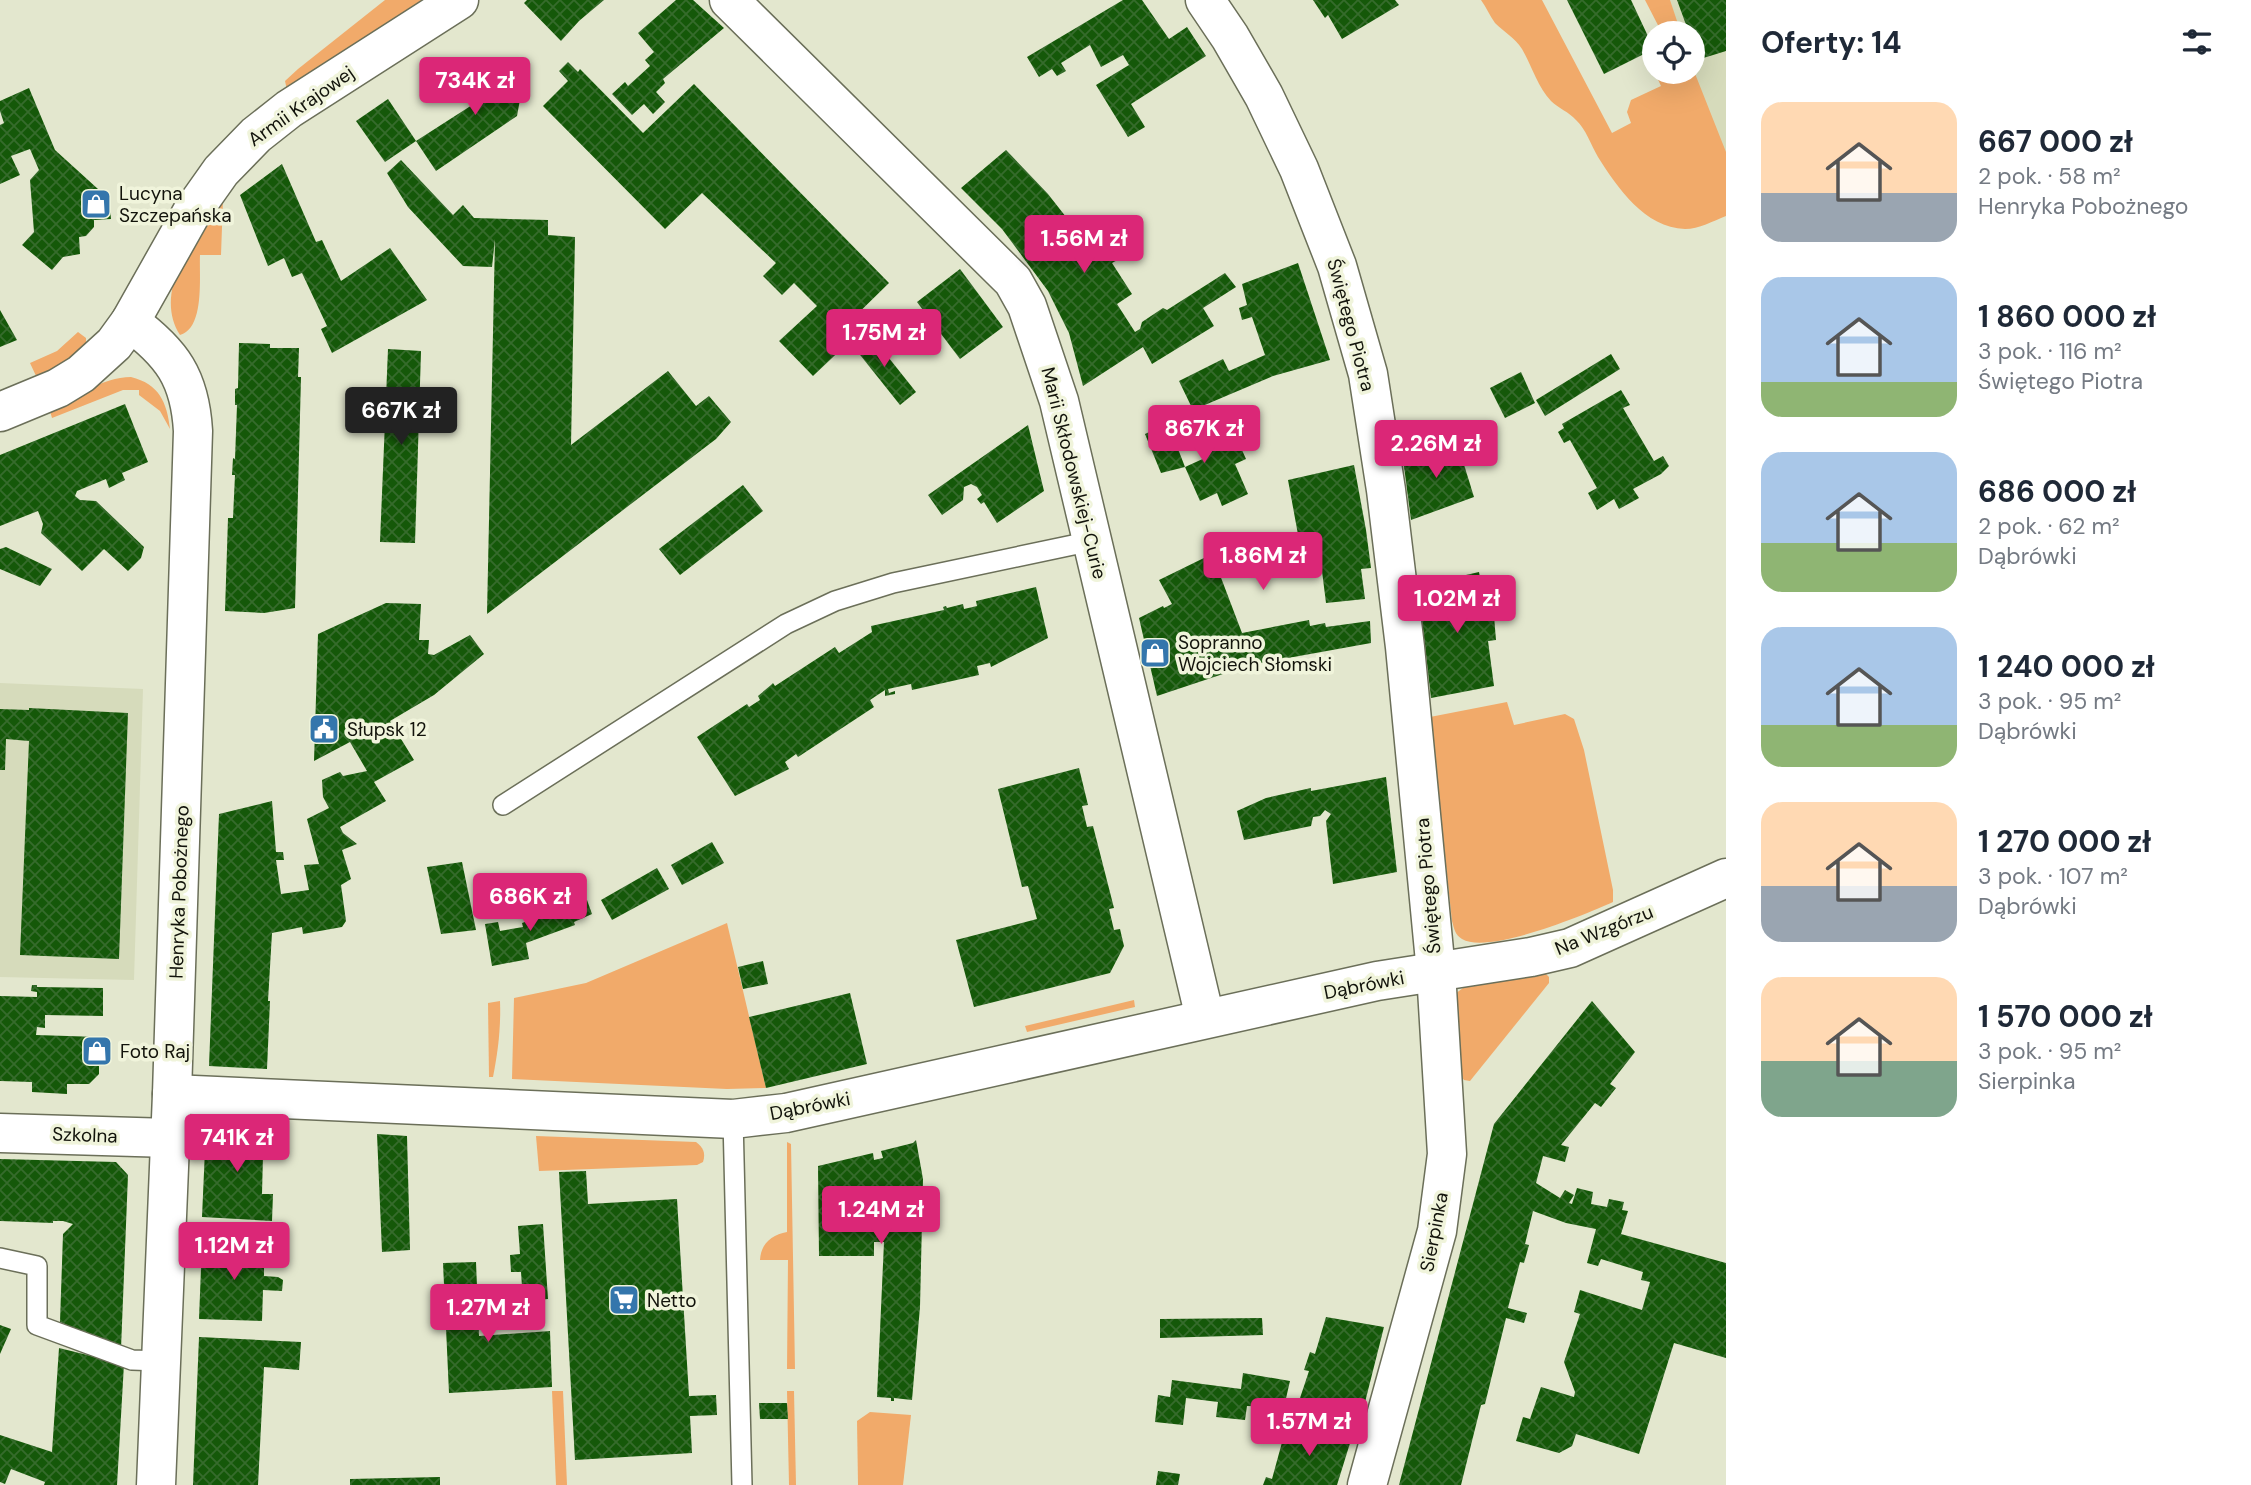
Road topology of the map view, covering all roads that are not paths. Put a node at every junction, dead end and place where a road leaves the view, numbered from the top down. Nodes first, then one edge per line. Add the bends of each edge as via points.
1 (459, 0) edge
2 (729, 0) edge
3 (1205, 0) edge
4 (130, 322) junction
5 (0, 412) edge
6 (1092, 541) junction
7 (503, 805) dead end
8 (1726, 878) edge
9 (1436, 972) junction
10 (1205, 1018) junction
11 (172, 1094) junction
12 (733, 1119) junction
13 (0, 1133) edge
14 (170, 1138) junction
15 (0, 1258) edge
16 (160, 1361) junction
17 (156, 1485) edge
18 (742, 1485) edge
19 (1367, 1485) edge

1 - 4 street, Armii Krajowej via 289,109 236,154 192,212
2 - 6 street, Marii Skłodowskiej-Curie via 1013,282 1027,306 1059,401
3 - 9 street, Świętego Piotra via 1264,96 1299,169 1337,266 1368,374 1405,647
4 - 5 street, Armii Krajowej via 81,374
4 - 11 street, Henryka Pobożnego via 170,359 185,384 193,421
6 - 7 lane via 893,583 835,601 786,624
6 - 10 street, Marii Skłodowskiej-Curie
8 - 9 street, Na Wzgórzu via 1570,948
9 - 10 street, Dąbrówki
9 - 19 street, Sierpinka via 1447,1154 1437,1230
10 - 12 street, Dąbrówki via 819,1106
11 - 12 street, Dąbrówki
11 - 14 street, Henryka Pobożnego
12 - 18 lane
13 - 14 street, Szkolna
14 - 16 street, Henryka Pobożnego
15 - 16 lane via 37,1266 37,1325 132,1360
16 - 17 street, Henryka Pobożnego

